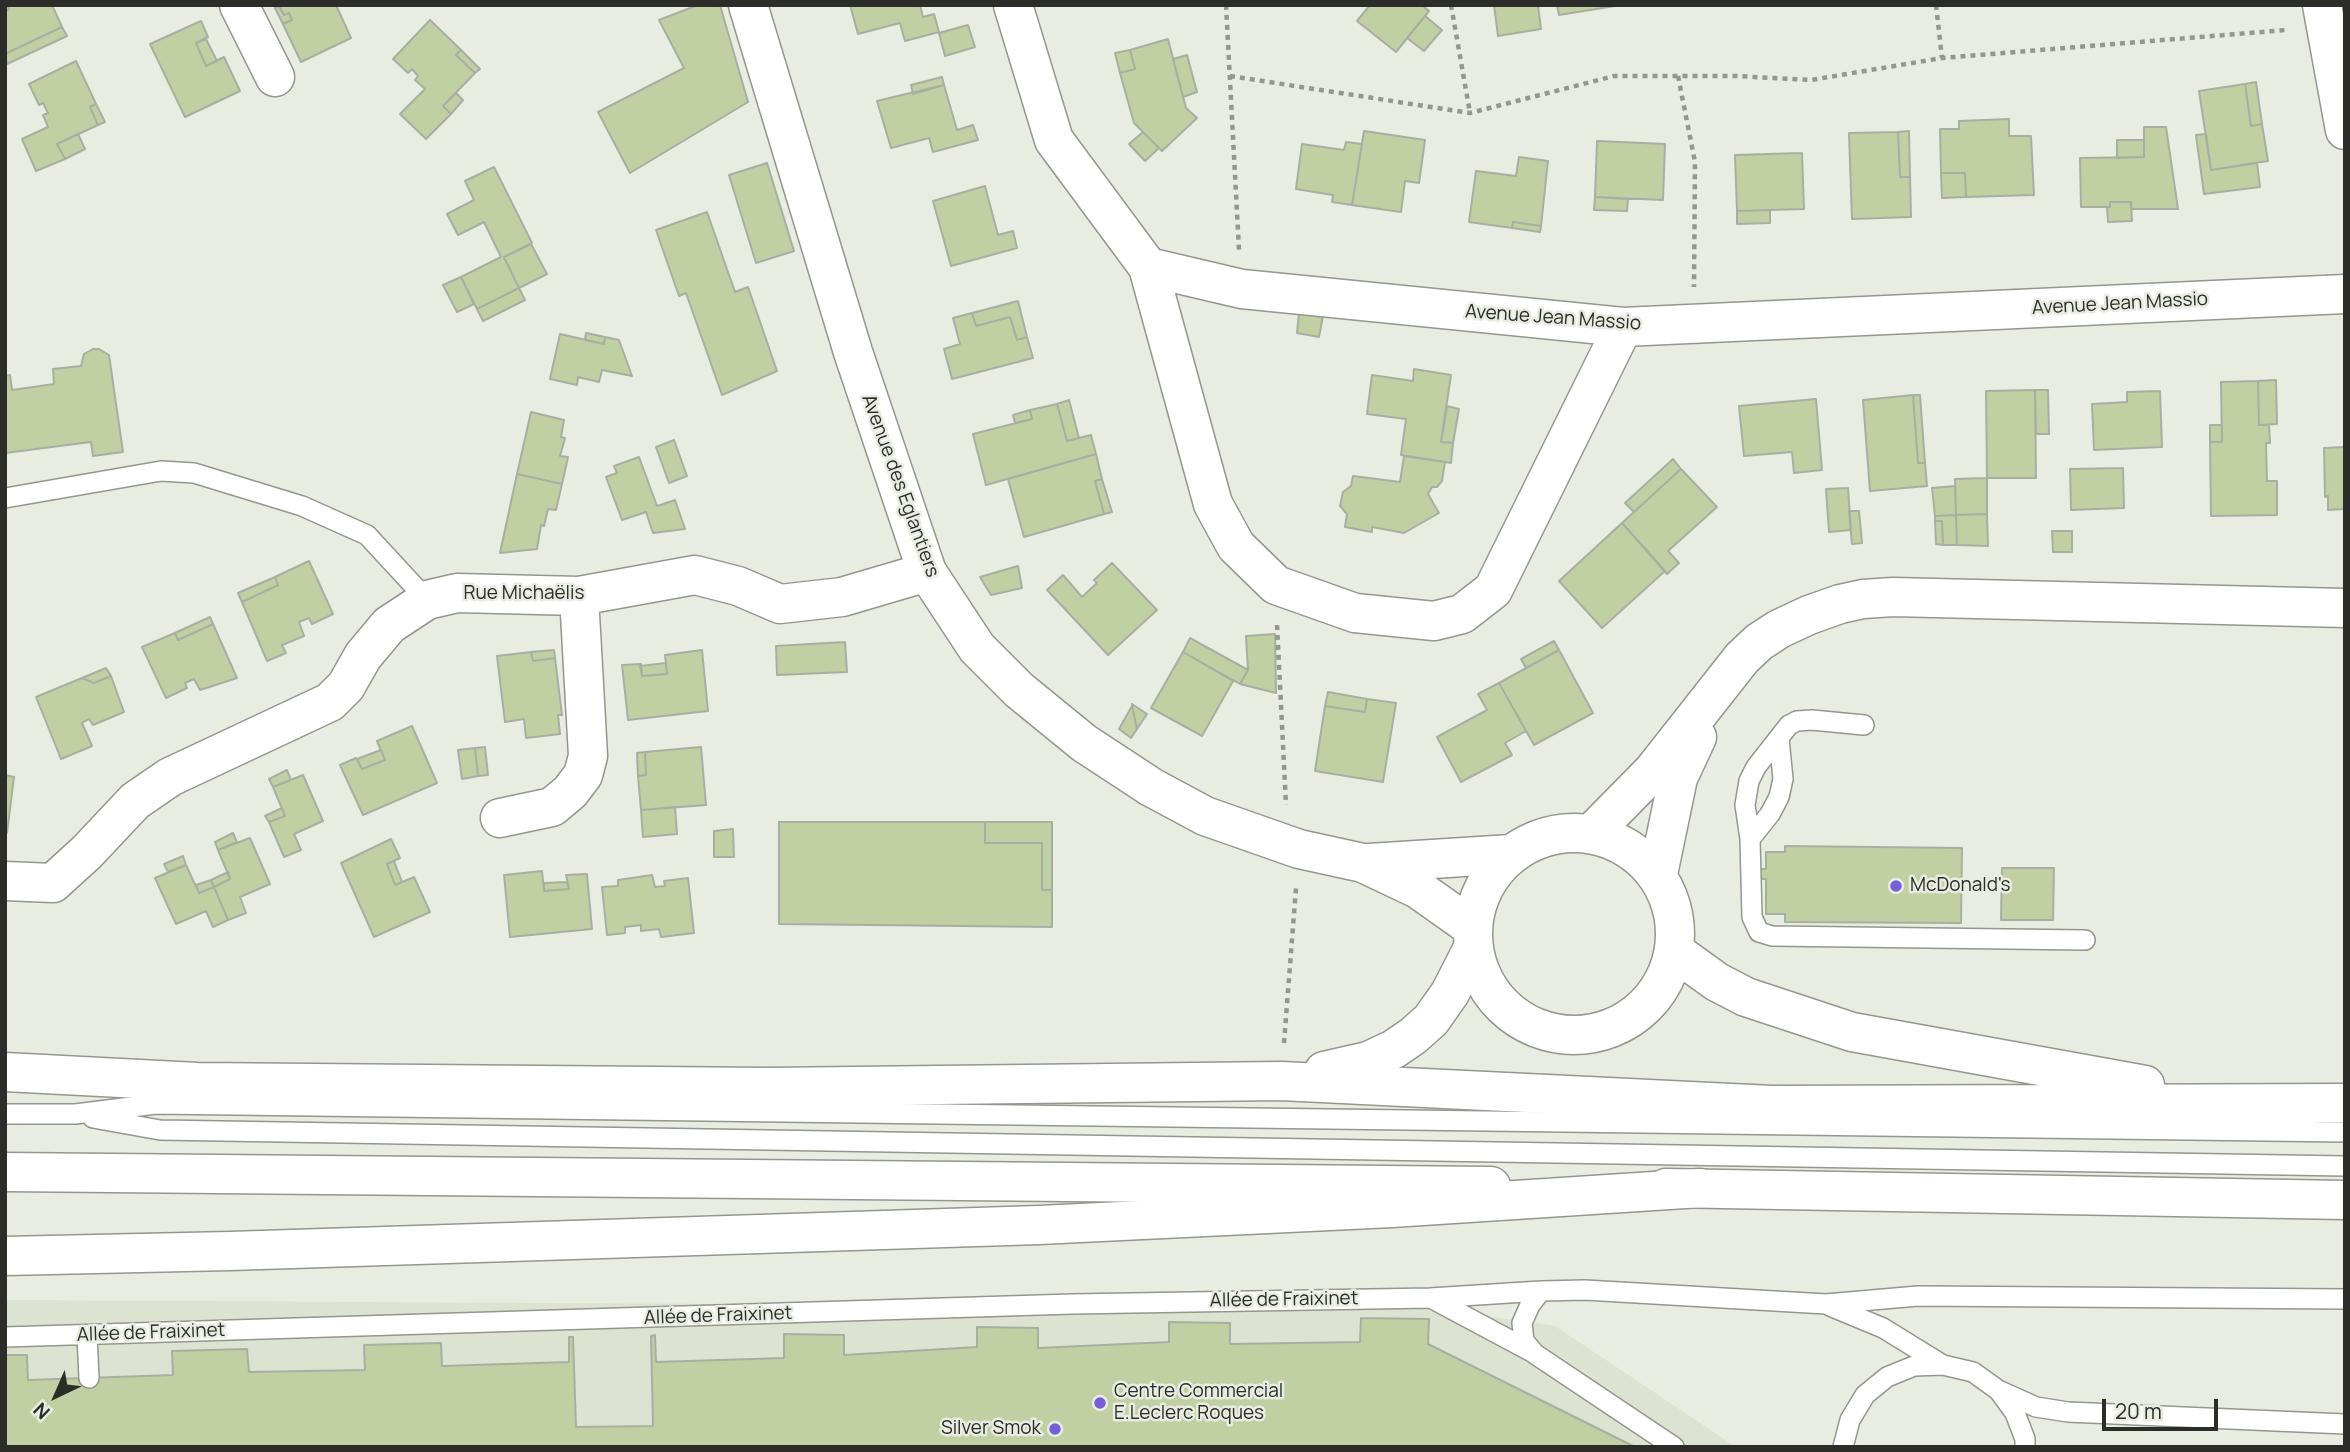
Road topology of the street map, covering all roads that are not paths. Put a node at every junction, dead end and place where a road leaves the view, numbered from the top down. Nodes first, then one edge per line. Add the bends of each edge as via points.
1 (239, 5) edge
2 (748, 5) edge
3 (1013, 5) edge
4 (2324, 16) edge
5 (275, 77) dead end
6 (2345, 131) edge
7 (1148, 267) junction
8 (2345, 294) edge
9 (1623, 327) junction
10 (5, 498) edge
11 (927, 572) junction
12 (579, 596) junction
13 (427, 600) junction
14 (2345, 608) edge
15 (1719, 687) junction
16 (1864, 725) dead end
17 (1779, 739) junction
18 (500, 818) dead end
19 (1591, 834) junction
20 (1750, 839) junction
21 (1511, 854) junction
22 (1363, 863) junction
23 (1658, 874) junction
24 (5, 881) edge
25 (1473, 938) junction
26 (2085, 940) dead end
27 (1674, 951) junction
28 (5, 1072) edge
29 (1281, 1081) junction
30 (2234, 1102) junction
31 (2345, 1103) edge
32 (5, 1114) edge
33 (75, 1114) junction
34 (2345, 1132) edge
35 (2345, 1166) edge
36 (5, 1172) edge
37 (1700, 1188) junction
38 (2345, 1200) edge
39 (5, 1256) edge
40 (1541, 1291) junction
41 (1430, 1298) junction
42 (2345, 1299) edge
43 (1826, 1304) junction
44 (87, 1335) junction
45 (5, 1337) edge
46 (1535, 1354) junction
47 (1943, 1365) junction
48 (89, 1378) dead end
49 (1998, 1390) junction
50 (2345, 1424) edge
51 (1674, 1447) edge
52 (1843, 1447) edge
53 (2025, 1447) edge

1 - 5 main road
2 - 11 main road, Avenue des Eglantiers via 853,352
3 - 7 main road via 1054,140
4 - 6 main road
7 - 9 main road, Avenue Jean Massio via 1242,289
7 - 9 main road via 1213,504 1236,547 1276,585 1355,613 1434,621 1462,614 1493,590
8 - 9 main road, Avenue Jean Massio
10 - 13 lane via 161,471 194,473 302,506 368,535
11 - 12 main road, Rue Michaëlis via 842,597 780,604 695,575
11 - 22 main road, Avenue des Eglantiers via 977,648 1019,690 1084,743 1205,816 1299,849
12 - 13 main road, Rue Michaëlis via 457,593
12 - 18 main road via 588,756 583,775 552,807
13 - 24 main road, Rue Michaëlis via 389,625 330,702 170,777 135,801 53,883
14 - 15 main road via 1863,598 1809,614 1779,629 1742,658
15 - 19 main road via 1653,771
15 - 23 main road via 1678,778
16 - 17 lane via 1797,721
17 - 20 lane via 1783,779 1779,797
17 - 20 lane via 1749,781 1745,805
19 - 21 main road via 1562,833 1535,839
19 - 23 main road via 1622,845
20 - 26 lane via 1752,917 1759,932 1772,936
21 - 22 main road, Avenue des Eglantiers
21 - 25 main road via 1493,871 1481,892
22 - 25 main road, Avenue des Eglantiers via 1418,889
23 - 27 main road via 1675,918
25 - 27 main road via 1481,977 1497,1001 1519,1020 1546,1032 1575,1037 1604,1032 1631,1020 1652,1000 1668,975
25 - 29 main road via 1450,993 1413,1036 1368,1061
27 - 30 main road via 1746,997 1852,1032
28 - 29 main road via 197,1082 769,1087
29 - 30 main road via 1772,1105
30 - 31 main road
32 - 33 lane
33 - 34 lane via 156,1104
33 - 35 lane via 160,1130
36 - 37 main road
37 - 38 main road
37 - 39 main road via 1040,1225
40 - 41 lane, Allée de Fraixinet
40 - 43 lane, Allée de Fraixinet
40 - 46 lane via 1522,1322 1524,1341
41 - 44 lane, Allée de Fraixinet via 1058,1304
41 - 46 lane, Allée de Fraixinet
42 - 43 lane via 1918,1296
43 - 47 lane via 1883,1328
44 - 45 lane, Allée de Fraixinet
44 - 48 lane
46 - 51 lane, Allée de Fraixinet
47 - 49 lane via 1973,1373
47 - 52 lane via 1914,1366 1872,1389 1850,1420
49 - 50 lane via 2036,1407 2068,1412
49 - 53 lane via 2015,1413

